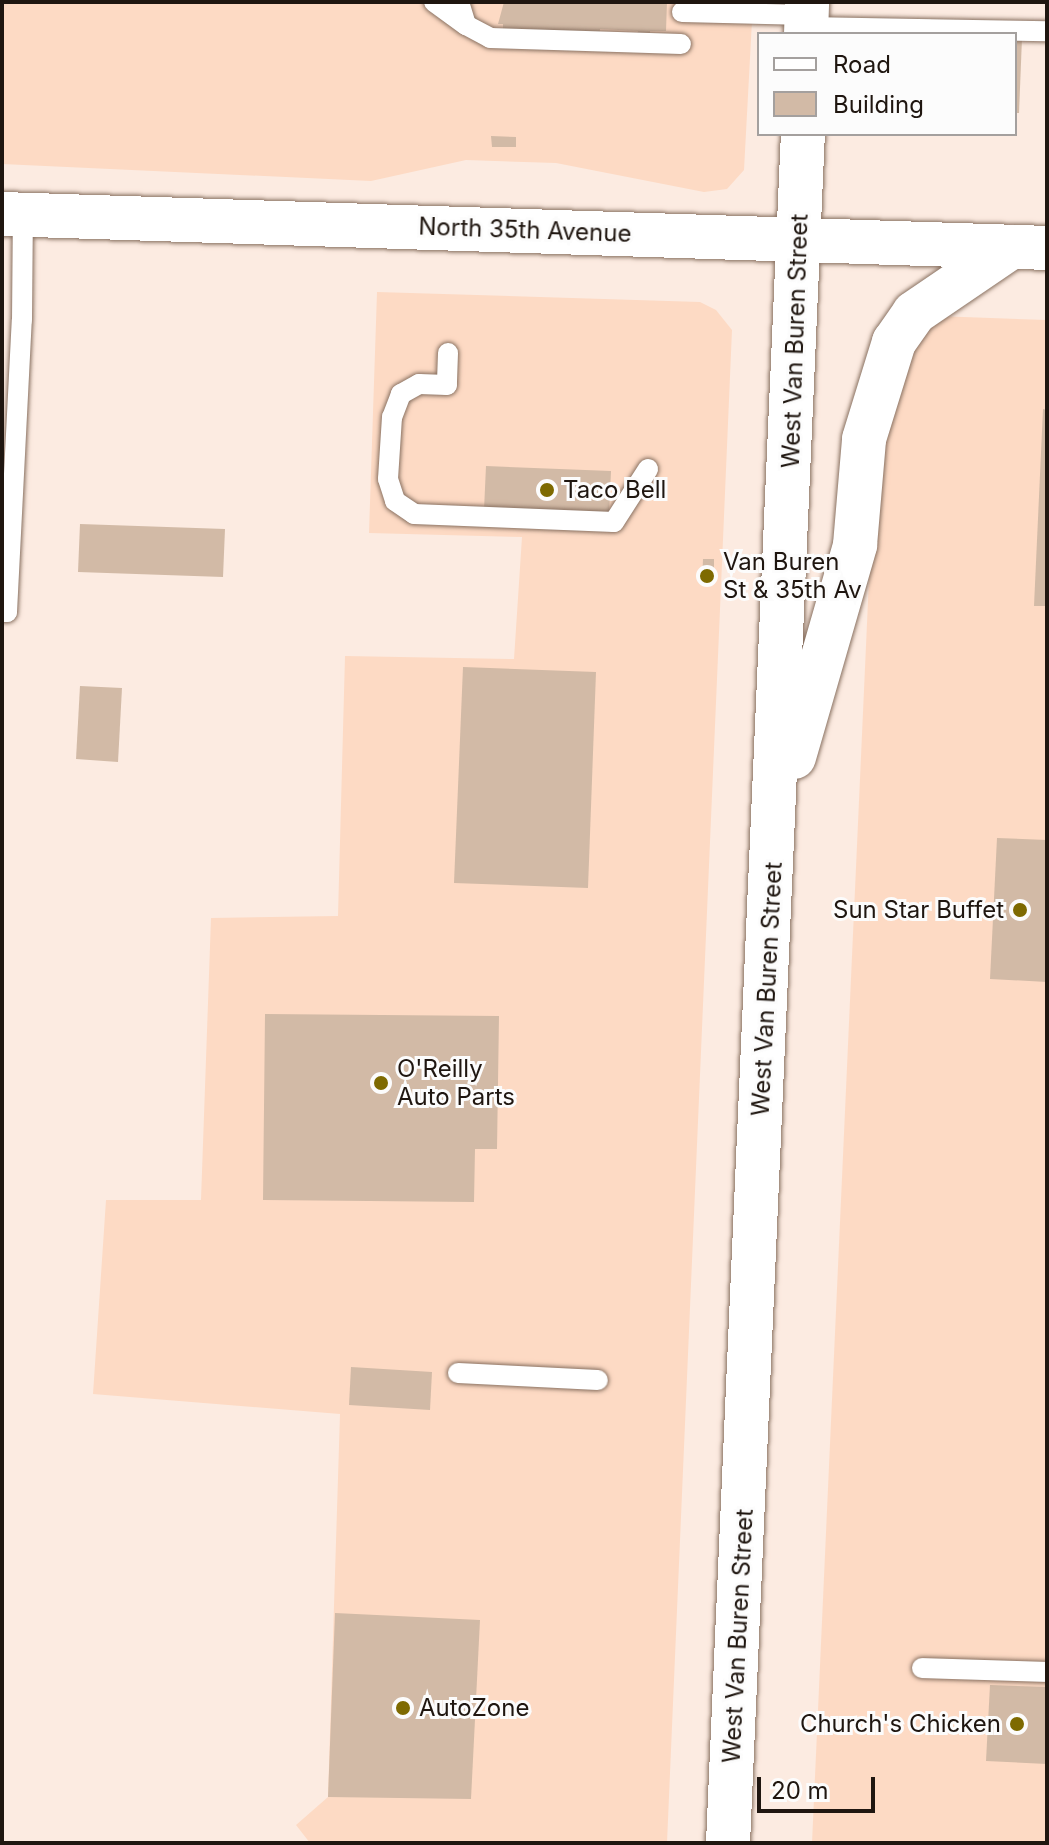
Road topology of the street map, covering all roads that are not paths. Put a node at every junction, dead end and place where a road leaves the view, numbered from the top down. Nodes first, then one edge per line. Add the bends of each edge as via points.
1 (434, 2) edge
2 (459, 2) edge
3 (682, 12) dead end
4 (807, 19) edge
5 (466, 25) junction
6 (1047, 31) edge
7 (681, 44) dead end
8 (803, 136) edge
9 (12, 214) edge
10 (800, 238) junction
11 (1029, 248) edge
12 (448, 353) dead end
13 (11, 354) edge
14 (648, 469) dead end
15 (2, 612) edge
16 (774, 825) junction
17 (458, 1373) dead end
18 (598, 1380) dead end
19 (922, 1668) dead end
20 (1047, 1672) edge
21 (728, 1843) edge

1 - 5 lane
2 - 5 lane
3 - 4 lane
4 - 6 lane
5 - 7 lane via 490,38
8 - 10 main road, West Van Buren Street
9 - 10 main road, North 35th Avenue
9 - 13 lane
10 - 11 main road, North 35th Avenue
10 - 16 main road, West Van Buren Street
11 - 16 main road via 914,313 894,342 864,439 855,545
12 - 14 lane via 447,385 419,384 401,394 392,417 388,479 395,501 414,514 614,522
13 - 15 lane via 7,612
16 - 21 main road, West Van Buren Street
17 - 18 lane
19 - 20 lane

